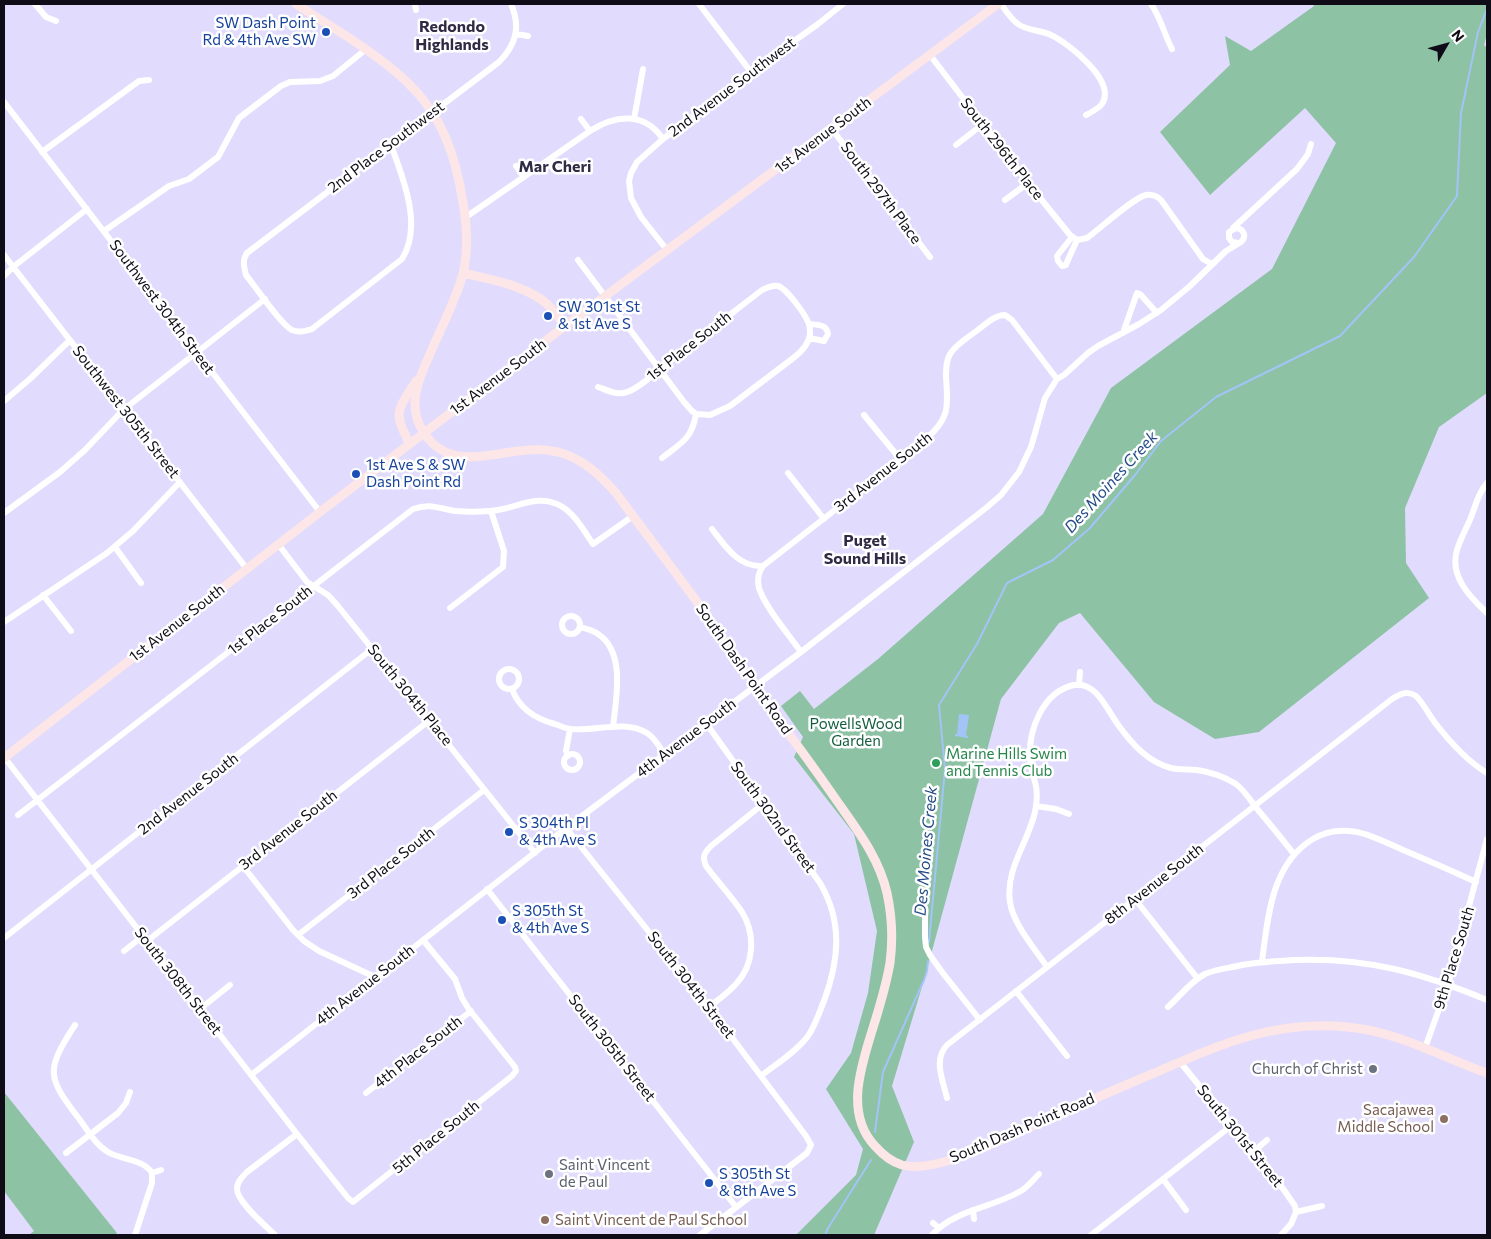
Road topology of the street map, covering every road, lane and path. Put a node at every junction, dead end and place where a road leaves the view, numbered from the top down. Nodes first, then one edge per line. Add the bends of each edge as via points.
1 (35, 4) edge
2 (296, 4) edge
3 (511, 4) edge
4 (699, 4) edge
5 (843, 4) edge
6 (999, 4) edge
7 (1151, 4) edge
8 (56, 21) dead end
9 (516, 34) junction
10 (528, 36) dead end
11 (1172, 49) dead end
12 (365, 50) junction
13 (930, 55) junction
14 (643, 69) dead end
15 (751, 72) junction
16 (149, 80) dead end
17 (4, 102) edge
18 (432, 112) junction
19 (1086, 115) dead end
20 (581, 119) dead end
21 (634, 119) junction
22 (983, 124) junction
23 (831, 128) junction
24 (590, 131) junction
25 (663, 139) junction
26 (391, 144) junction
27 (1311, 144) dead end
28 (956, 145) dead end
29 (42, 152) junction
30 (516, 166) dead end
31 (524, 177) junction
32 (1028, 183) junction
33 (1005, 200) dead end
34 (87, 210) junction
35 (1246, 215) junction
36 (466, 217) junction
37 (1233, 228) junction
38 (104, 231) junction
39 (1243, 232) junction
40 (1229, 238) junction
41 (1238, 243) junction
42 (667, 250) junction
43 (1226, 251) junction
44 (4, 255) edge
45 (930, 257) dead end
46 (578, 260) dead end
47 (1214, 263) junction
48 (13, 267) junction
49 (463, 273) junction
50 (4, 276) edge
51 (605, 297) junction
52 (264, 298) junction
53 (1157, 313) junction
54 (809, 324) junction
55 (565, 326) junction
56 (1124, 332) junction
57 (809, 336) junction
58 (70, 340) junction
59 (196, 352) junction
60 (424, 368) junction
61 (659, 369) junction
62 (1057, 379) junction
63 (598, 386) dead end
64 (4, 401) edge
65 (123, 410) junction
66 (696, 414) junction
67 (864, 415) dead end
68 (410, 444) junction
69 (662, 458) dead end
70 (900, 460) junction
71 (788, 473) dead end
72 (180, 482) junction
73 (1487, 483) edge
74 (492, 511) junction
75 (320, 512) junction
76 (4, 513) edge
77 (633, 516) junction
78 (824, 519) junction
79 (712, 529) dead end
80 (278, 544) junction
81 (115, 546) junction
82 (763, 566) junction
83 (247, 569) junction
84 (141, 583) dead end
85 (313, 586) junction
86 (43, 595) junction
87 (450, 608) dead end
88 (1487, 613) edge
89 (4, 622) edge
90 (580, 627) dead end
91 (71, 631) dead end
92 (372, 649) junction
93 (801, 652) junction
94 (1080, 672) dead end
95 (1079, 685) junction
96 (755, 686) junction
97 (512, 689) dead end
98 (430, 720) junction
99 (706, 724) junction
100 (613, 727) junction
101 (570, 729) junction
102 (664, 754) junction
103 (568, 756) dead end
104 (4, 757) edge
105 (1487, 772) edge
106 (484, 790) junction
107 (38, 800) junction
108 (763, 804) junction
109 (1255, 805) junction
110 (1036, 806) junction
111 (1068, 814) dead end
112 (18, 815) dead end
113 (566, 828) junction
114 (1487, 838) edge
115 (535, 853) junction
116 (1294, 854) junction
117 (243, 866) junction
118 (92, 870) junction
119 (1476, 882) junction
120 (487, 889) junction
121 (1135, 899) junction
122 (925, 908) dead end
123 (298, 935) junction
124 (4, 938) edge
125 (145, 939) junction
126 (423, 940) junction
127 (124, 951) dead end
128 (1262, 961) junction
129 (1047, 968) junction
130 (375, 977) junction
131 (1198, 979) junction
132 (1448, 984) junction
133 (230, 985) dead end
134 (1016, 991) junction
135 (1487, 1000) edge
136 (709, 1007) junction
137 (1168, 1007) dead end
138 (200, 1009) junction
139 (470, 1011) junction
140 (980, 1020) junction
141 (75, 1025) dead end
142 (1425, 1048) junction
143 (1067, 1056) dead end
144 (1180, 1062) junction
145 (1487, 1073) edge
146 (251, 1075) junction
147 (761, 1076) junction
148 (130, 1092) dead end
149 (366, 1093) dead end
150 (947, 1098) dead end
151 (1231, 1126) junction
152 (91, 1134) junction
153 (297, 1134) junction
154 (1268, 1140) dead end
155 (1253, 1152) junction
156 (66, 1153) dead end
157 (161, 1170) dead end
158 (152, 1173) junction
159 (1039, 1174) dead end
160 (1163, 1179) junction
161 (355, 1202) joint
162 (1322, 1206) dead end
163 (736, 1207) junction
164 (973, 1210) junction
165 (1186, 1210) dead end
166 (1296, 1212) junction
167 (974, 1219) dead end
168 (933, 1222) dead end
169 (939, 1228) junction
170 (136, 1235) edge
171 (275, 1235) edge
172 (700, 1235) edge
173 (932, 1235) edge
174 (1091, 1235) edge
175 (1281, 1235) edge

1 - 8 street via 46,18
2 - 12 main road
3 - 9 street via 517,22
4 - 15 street
5 - 15 street, 2nd Avenue Southwest
6 - 13 main road, 1st Avenue South
6 - 19 street via 1017,24 1060,40 1095,71 1103,85 1104,98 1100,106
7 - 11 street
9 - 10 street
9 - 18 street, 2nd Place Southwest via 506,55
12 - 18 main road via 408,83
12 - 38 street via 327,79 290,82 281,86 239,118 218,157 189,179 169,186
13 - 22 street, South 296th Place
13 - 23 main road, 1st Avenue South
14 - 21 street
15 - 25 street, 2nd Avenue Southwest
16 - 29 street via 140,81
17 - 29 street, Southwest 304th Street
18 - 26 street, 2nd Place Southwest
18 - 36 main road via 454,158
20 - 24 street
21 - 24 street via 609,121
21 - 25 street, 2nd Avenue Southwest via 652,127
22 - 28 street
22 - 32 street, South 296th Place
23 - 42 main road, 1st Avenue South
23 - 45 street, South 297th Place
24 - 31 street
25 - 42 street via 637,162 629,185 637,211
26 - 52 street, 2nd Place Southwest via 247,252 244,261 246,275
26 - 52 street via 406,187 411,221 409,245 402,260 305,332 288,327
27 - 35 street via 1308,154 1296,169
29 - 34 street, Southwest 304th Street
30 - 31 street
31 - 36 street
32 - 33 street
32 - 47 street, South 296th Place via 1074,238 1087,238 1132,203 1148,194 1156,196 1199,254
34 - 38 street, Southwest 304th Street
34 - 48 street
35 - 37 street
35 - 39 street
36 - 49 main road
37 - 39 street
37 - 40 street
38 - 59 street, Southwest 304th Street
39 - 41 street via 1243,240
40 - 41 street
40 - 43 street
41 - 43 street, 4th Avenue South
42 - 51 main road, 1st Avenue South
43 - 47 street, 4th Avenue South
44 - 48 street, Southwest 305th Street
46 - 51 street
47 - 53 street, 4th Avenue South
48 - 50 street
48 - 58 street, Southwest 305th Street
49 - 55 main road via 523,290 542,300
49 - 60 main road
51 - 55 main road, 1st Avenue South
51 - 61 street
52 - 59 street
53 - 56 street, 4th Avenue South
53 - 56 street via 1137,293
54 - 57 street
54 - 57 street via 824,326 828,330 824,341
54 - 61 street, 1st Place South via 783,288 770,286
55 - 68 main road, 1st Avenue South
56 - 62 street, 4th Avenue South via 1088,353
57 - 66 street via 796,356 730,406 710,415
58 - 64 street
58 - 65 street, Southwest 305th Street
59 - 65 street
59 - 75 street, Southwest 304th Street
60 - 68 main road via 399,413 402,430
60 - 77 main road, South Dash Point Road via 416,388 415,411 425,433 446,453 479,457 530,449 559,452 588,465 603,478
61 - 63 street, 1st Place South via 627,392 614,393
61 - 66 street
62 - 70 street, 3rd Avenue South via 1010,318 1003,315 992,319 952,352 946,368 947,402 943,421
62 - 93 street, 4th Avenue South via 1041,407 1025,460 1001,495
65 - 72 street, Southwest 305th Street
65 - 76 street via 86,450
66 - 69 street via 689,435
67 - 70 street
68 - 75 main road, 1st Avenue South
70 - 78 street, 3rd Avenue South
71 - 78 street
72 - 81 street
72 - 83 street, Southwest 305th Street
73 - 88 street via 1477,497 1458,549 1455,568 1465,588
74 - 77 street, 1st Place South via 536,500 548,501 570,513 594,544
74 - 85 street, 1st Place South via 456,511 424,506 413,509
74 - 87 street via 504,551 503,567
75 - 80 main road, 1st Avenue South
77 - 96 main road, South Dash Point Road
78 - 82 street, 3rd Avenue South
79 - 82 street via 742,561
80 - 83 main road, 1st Avenue South
80 - 85 street, South 304th Place
81 - 84 street
81 - 86 street
82 - 93 street via 758,575 761,593
83 - 104 main road, 1st Avenue South
85 - 92 street, South 304th Place via 328,595
85 - 107 street, 1st Place South
86 - 89 street
86 - 91 street
90 - 100 street via 602,637 614,655 617,679
92 - 98 street, South 304th Place
92 - 118 street, 2nd Avenue South
93 - 96 street, 4th Avenue South
94 - 95 street
95 - 109 street via 1089,687 1097,694 1126,734 1149,758 1171,768 1221,777 1236,784
95 - 110 street via 1068,687 1053,697 1034,726 1030,761
96 - 99 street, 4th Avenue South
96 - 144 main road, South Dash Point Road via 865,841 883,878 891,920 892,950 862,1063 857,1098 866,1135 881,1152 903,1165 928,1165 949,1160
97 - 101 street via 532,714
98 - 106 street, South 304th Place
98 - 117 street, 3rd Avenue South
99 - 102 street, 4th Avenue South
99 - 108 street, South 302nd Street
100 - 101 street
100 - 102 street via 642,730
101 - 103 street
102 - 113 street, 4th Avenue South
104 - 107 street, South 308th Street
105 - 109 street, 8th Avenue South via 1452,742 1418,698 1413,694 1400,694
106 - 115 street, South 304th Place
106 - 123 street, 3rd Place South
107 - 112 street, 1st Place South
107 - 118 street, South 308th Street
108 - 136 street via 716,842 704,857 706,866 743,914 752,942 744,972 732,988
108 - 147 street, South 302nd Street via 826,894 837,935 835,960 816,1022 797,1048
109 - 116 street
109 - 121 street, 8th Avenue South
110 - 111 street
110 - 129 street via 1013,868 1009,894 1019,925
113 - 115 street, 4th Avenue South
113 - 136 street, South 304th Street
114 - 119 street, 9th Place South
115 - 120 street, 4th Avenue South
116 - 119 street via 1318,836 1350,831 1380,840
116 - 128 street via 1286,864 1268,916
117 - 123 street
117 - 125 street, 3rd Avenue South
118 - 124 street, 2nd Avenue South
118 - 125 street, South 308th Street
119 - 132 street, 9th Place South
120 - 126 street, 4th Avenue South
120 - 163 street, South 305th Street
121 - 129 street, 8th Avenue South
121 - 131 street
122 - 140 street via 925,942 930,955
123 - 130 street via 319,951
125 - 127 street, 3rd Avenue South
125 - 138 street, South 308th Street
126 - 130 street, 4th Avenue South
126 - 139 street via 455,979
128 - 131 street via 1207,973
128 - 132 street via 1356,962 1398,969
129 - 134 street, 8th Avenue South
130 - 146 street, 4th Avenue South
131 - 137 street
132 - 135 street
132 - 142 street, 9th Place South
133 - 138 street
134 - 140 street, 8th Avenue South
134 - 143 street
136 - 147 street, South 304th Street
138 - 146 street, South 308th Street
139 - 149 street, 4th Place South
139 - 161 street, 5th Place South via 516,1070
140 - 150 street, 8th Avenue South via 941,1053 940,1070
141 - 152 street via 50,1071 59,1092
142 - 144 main road, South Dash Point Road via 1380,1033 1318,1025 1280,1028 1257,1034
142 - 145 main road, South Dash Point Road
144 - 151 street, South 301st Street
146 - 153 street, South 308th Street
147 - 163 street, South 304th Street via 811,1145 807,1153
148 - 152 street via 121,1111
151 - 155 street, South 301st Street
151 - 160 street
152 - 156 street
152 - 158 street via 108,1152 145,1166
153 - 161 street, South 308th Street via 348,1198
153 - 171 street via 249,1171 238,1184 237,1191 242,1200
154 - 155 street
155 - 166 street, South 301st Street via 1291,1200
157 - 158 street
158 - 170 street
159 - 164 street via 1017,1194
160 - 165 street
160 - 174 street
162 - 166 street
163 - 172 street
164 - 167 street
164 - 169 street
166 - 175 street
168 - 169 street
169 - 173 street

